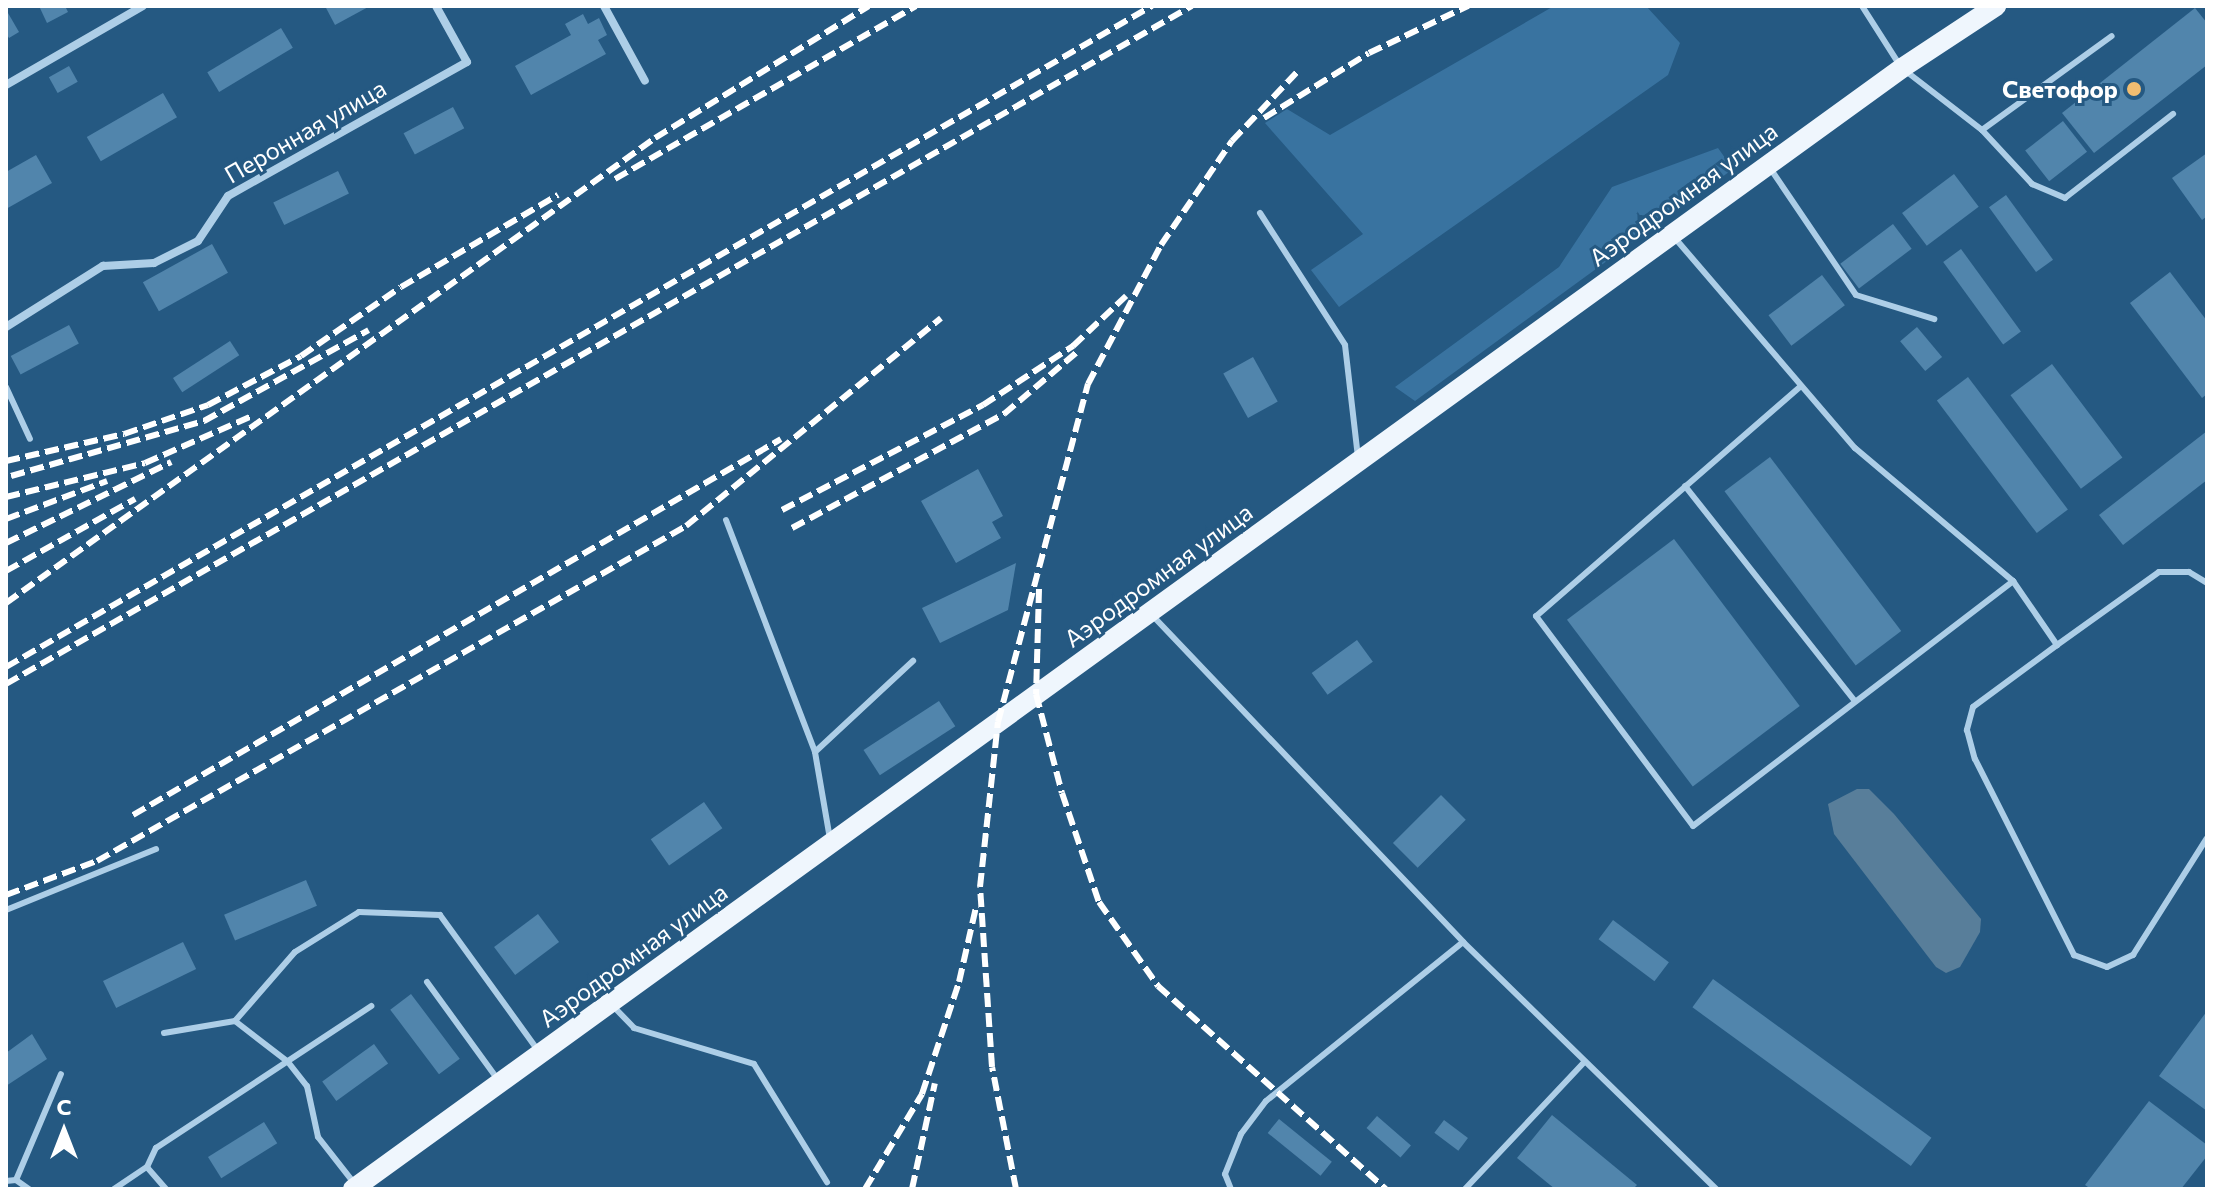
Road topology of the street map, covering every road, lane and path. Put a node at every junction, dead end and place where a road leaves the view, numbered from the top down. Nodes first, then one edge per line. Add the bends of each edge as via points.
1 (143, 6) edge
2 (436, 6) edge
3 (604, 6) edge
4 (1862, 6) edge
5 (1996, 6) edge
6 (2112, 36) dead end
7 (1902, 68) junction
8 (645, 81) dead end
9 (6, 85) edge
10 (2173, 114) dead end
11 (1982, 130) junction
12 (1768, 165) junction
13 (1260, 213) dead end
14 (1672, 234) junction
15 (1934, 319) dead end
16 (6, 327) edge
17 (1801, 386) junction
18 (6, 387) edge
19 (30, 439) dead end
20 (1359, 461) junction
21 (1685, 486) junction
22 (726, 520) dead end
23 (2013, 581) junction
24 (2207, 583) edge
25 (1151, 614) junction
26 (2057, 645) junction
27 (913, 661) dead end
28 (1854, 700) junction
29 (815, 752) junction
30 (2207, 838) edge
31 (831, 842) junction
32 (156, 849) dead end
33 (6, 910) edge
34 (1463, 942) junction
35 (427, 982) dead end
36 (612, 1005) junction
37 (371, 1006) dead end
38 (235, 1021) junction
39 (164, 1033) dead end
40 (540, 1054) junction
41 (1585, 1061) junction
42 (288, 1062) junction
43 (61, 1074) dead end
44 (501, 1084) junction
45 (147, 1167) junction
46 (16, 1180) junction
47 (6, 1181) edge
48 (827, 1182) dead end
49 (355, 1188) edge
50 (29, 1189) edge
51 (114, 1189) edge
52 (166, 1189) edge
53 (1231, 1189) edge
54 (1465, 1189) edge
55 (1716, 1189) edge

1 - 9 street
2 - 16 street, Перонная улица via 467,62 228,196 198,241 154,263 103,266
3 - 8 street
4 - 7 lane
5 - 7 main road, Аэродромная улица
6 - 11 lane
7 - 11 lane
7 - 12 main road, Аэродромная улица
10 - 11 lane via 2065,198 2032,184
12 - 14 main road, Аэродромная улица
12 - 15 lane via 1856,295
13 - 20 lane via 1345,345
14 - 17 lane
14 - 20 main road, Аэродромная улица
17 - 21 lane
17 - 23 lane via 1855,448
18 - 19 lane
20 - 25 main road, Аэродромная улица
21 - 28 lane
21 - 28 lane via 1536,616 1693,826
22 - 29 lane
23 - 26 lane
23 - 28 lane
24 - 26 lane via 2189,572 2159,572
25 - 31 main road, Аэродромная улица
25 - 34 lane
26 - 30 lane via 1973,707 1967,730 1975,759 2074,955 2107,967 2133,955
27 - 29 lane
29 - 31 lane
31 - 36 main road, Аэродромная улица
32 - 33 lane
34 - 41 lane
34 - 53 lane via 1266,1101 1241,1134 1225,1174
35 - 44 lane
36 - 40 main road, Аэродромная улица
36 - 48 lane via 634,1028 754,1064
37 - 42 lane
38 - 39 lane
38 - 40 lane via 295,952 359,912 440,915
38 - 42 lane
40 - 44 main road, Аэродромная улица
41 - 54 lane
41 - 55 lane
42 - 45 lane via 156,1148
42 - 49 lane via 307,1086 318,1137
43 - 46 lane
44 - 49 main road, Аэродромная улица
45 - 51 lane
45 - 52 lane
46 - 47 lane
46 - 50 lane

